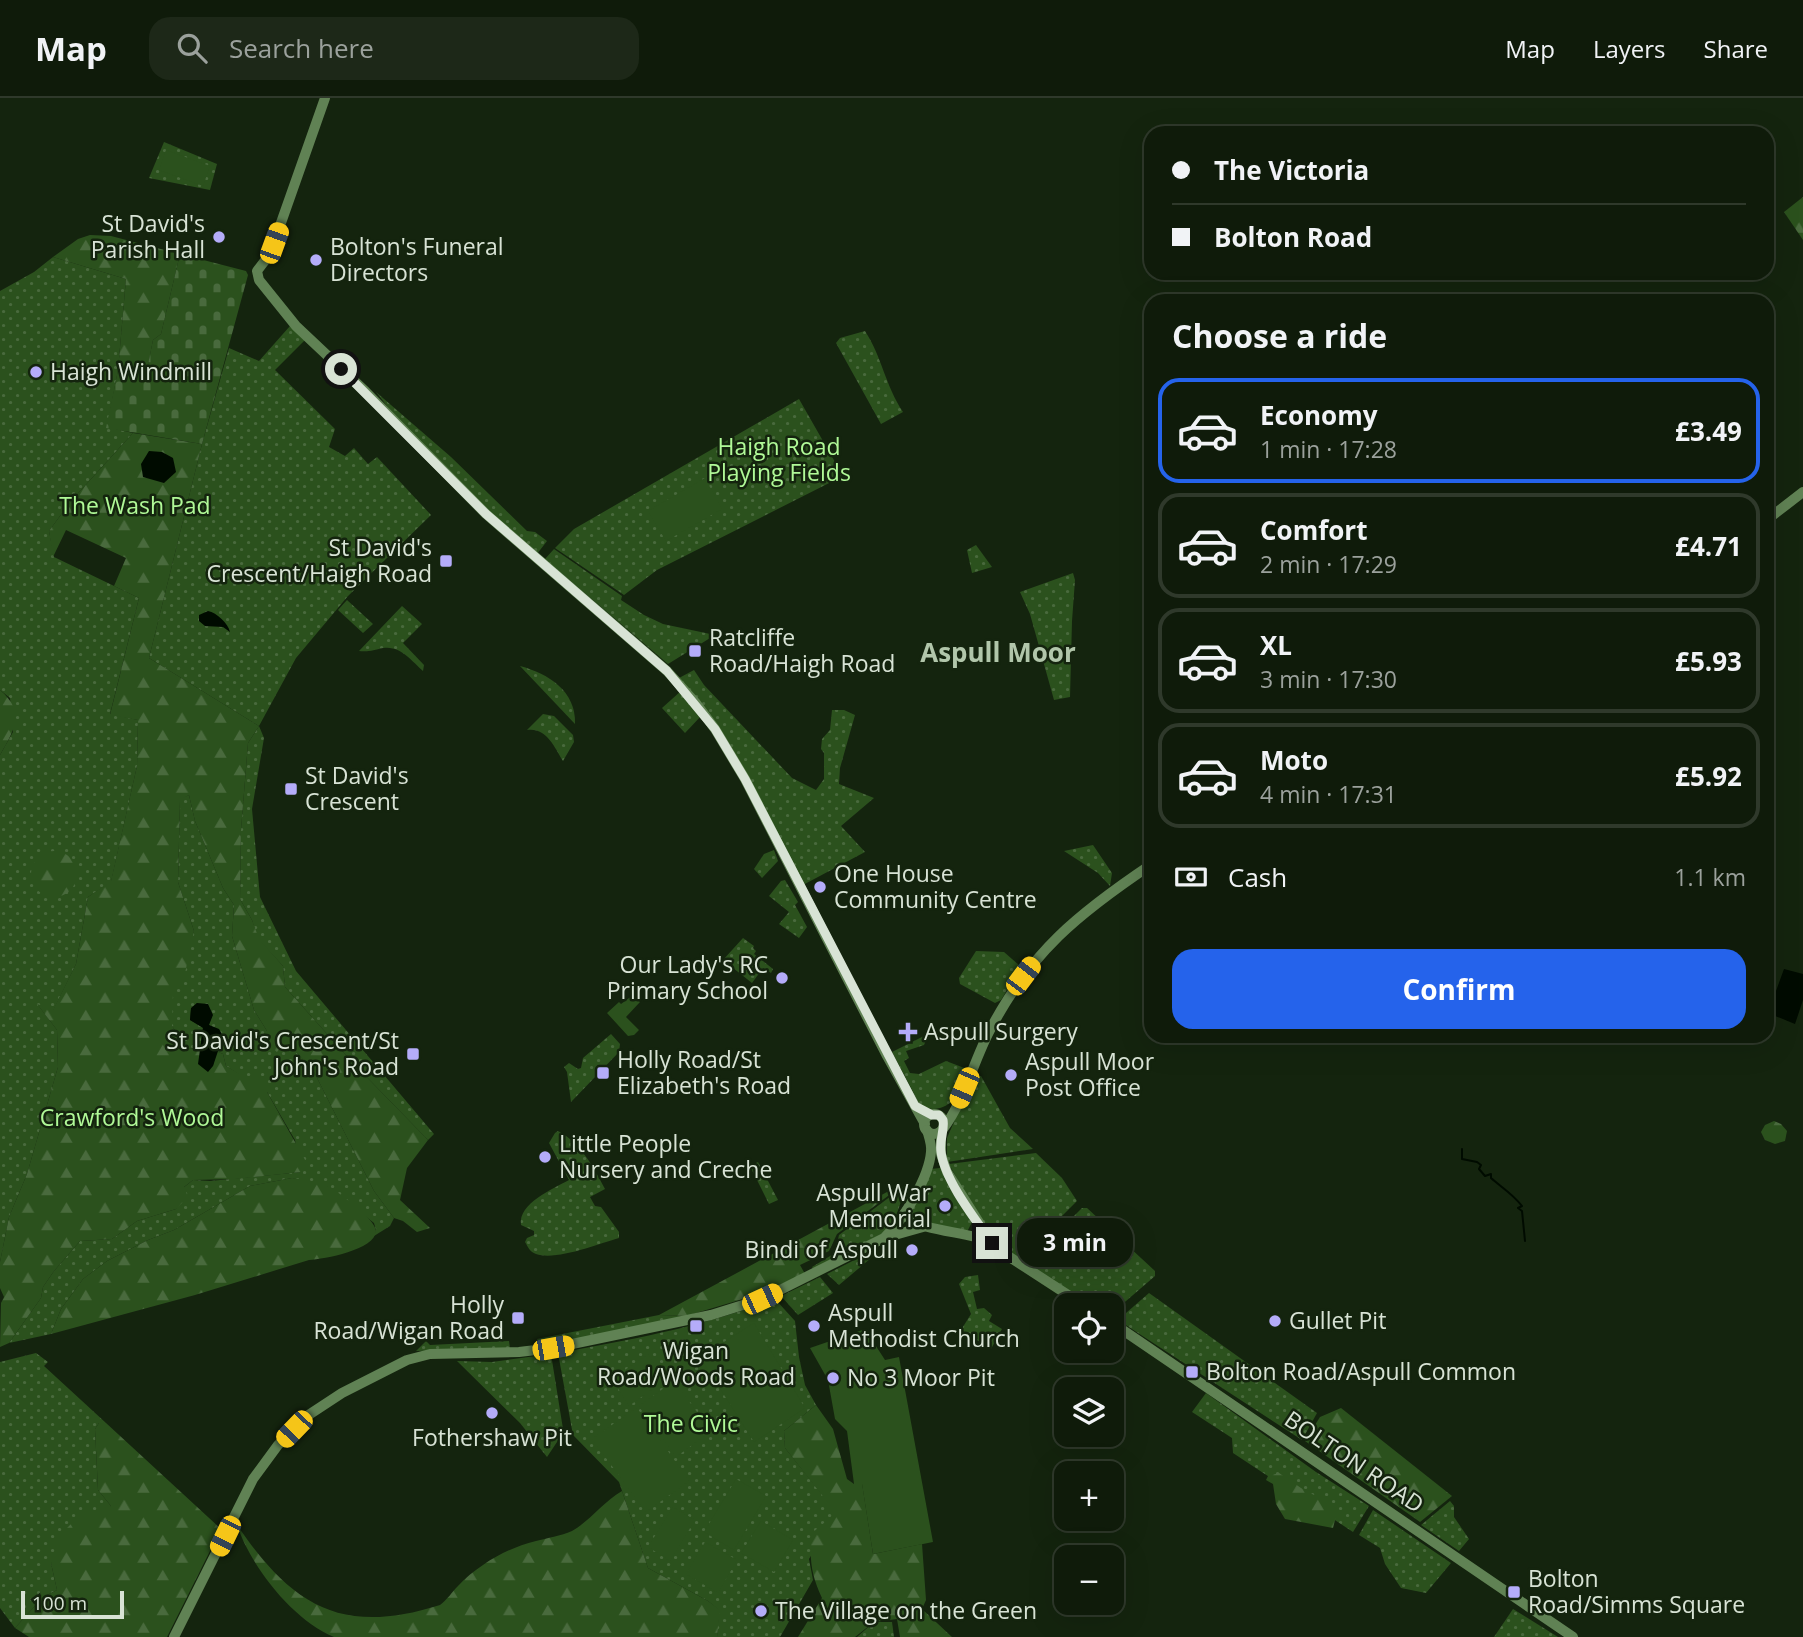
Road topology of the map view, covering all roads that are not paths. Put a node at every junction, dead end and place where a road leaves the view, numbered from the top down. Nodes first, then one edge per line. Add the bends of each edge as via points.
1 (325, 98) edge
2 (1803, 492) edge
3 (1774, 514) edge
4 (1144, 870) edge
5 (958, 1102) junction
6 (930, 1121) junction
7 (942, 1130) junction
8 (947, 1172) junction
9 (924, 1175) junction
10 (907, 1210) junction
11 (972, 1214) junction
12 (923, 1227) junction
13 (962, 1234) junction
14 (884, 1238) junction
15 (992, 1243) junction
16 (1065, 1293) edge
17 (1124, 1331) edge
18 (174, 1637) edge
19 (1573, 1637) edge

1 - 6 main road via 270,254 257,271 259,280 296,326 486,514 667,671 695,702 745,779 915,1106
2 - 3 main road
4 - 5 main road via 1078,918 1034,960 1000,1012
5 - 6 main road
5 - 7 main road
6 - 7 main road via 936,1134
6 - 7 main road via 943,1120
6 - 9 main road via 932,1150
7 - 8 main road via 941,1154
8 - 9 main road via 935,1168
8 - 11 main road
9 - 10 main road
10 - 12 main road via 911,1221
10 - 14 main road
11 - 13 main road via 970,1229
11 - 15 main road
12 - 13 main road
12 - 14 main road
13 - 15 main road
14 - 18 main road via 762,1299 711,1315 553,1348 418,1356 332,1399 307,1416 265,1460
15 - 16 main road
17 - 19 main road, BOLTON ROAD

